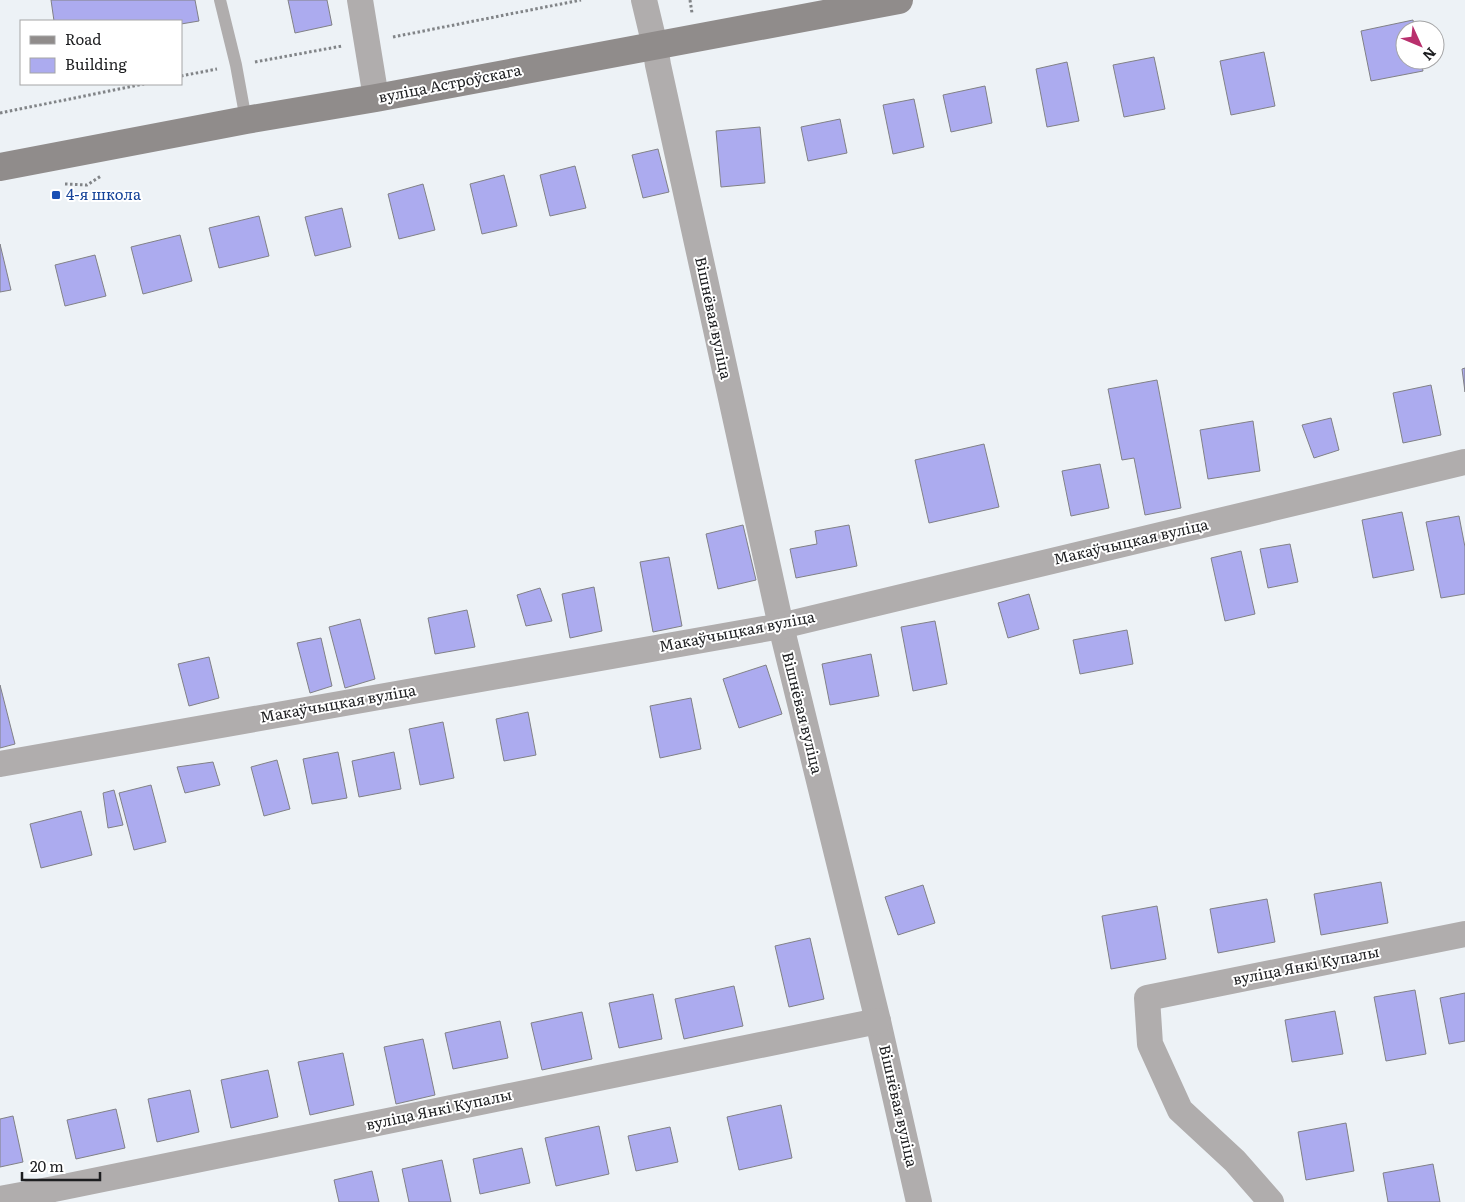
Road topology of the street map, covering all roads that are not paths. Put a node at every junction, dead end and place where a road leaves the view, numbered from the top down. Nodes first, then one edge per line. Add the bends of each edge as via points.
1 (220, 0) edge
2 (360, 0) edge
3 (644, 0) edge
4 (899, 0) edge
5 (655, 46) junction
6 (376, 98) junction
7 (246, 120) junction
8 (0, 167) edge
9 (1465, 462) edge
10 (781, 626) junction
11 (0, 764) edge
12 (1465, 934) edge
13 (878, 1020) junction
14 (55, 1196) edge
15 (0, 1199) edge
16 (920, 1202) edge
17 (1271, 1202) edge

1 - 7 lane
2 - 6 street
3 - 5 street, Вішнёвая вуліца
4 - 5 street, вуліца Астроўскага
5 - 6 street, вуліца Астроўскага
5 - 10 street, Вішнёвая вуліца
6 - 7 street, вуліца Астроўскага
7 - 8 street, вуліца Астроўскага
9 - 10 street, Макаўчыцкая вуліца
10 - 11 street, Макаўчыцкая вуліца
10 - 13 street, Вішнёвая вуліца
12 - 17 street, вуліца Янкі Купалы via 1147,998 1150,1044 1180,1110 1235,1161
13 - 14 street, вуліца Янкі Купалы
13 - 16 street, Вішнёвая вуліца
14 - 15 street, вуліца Янкі Купалы

